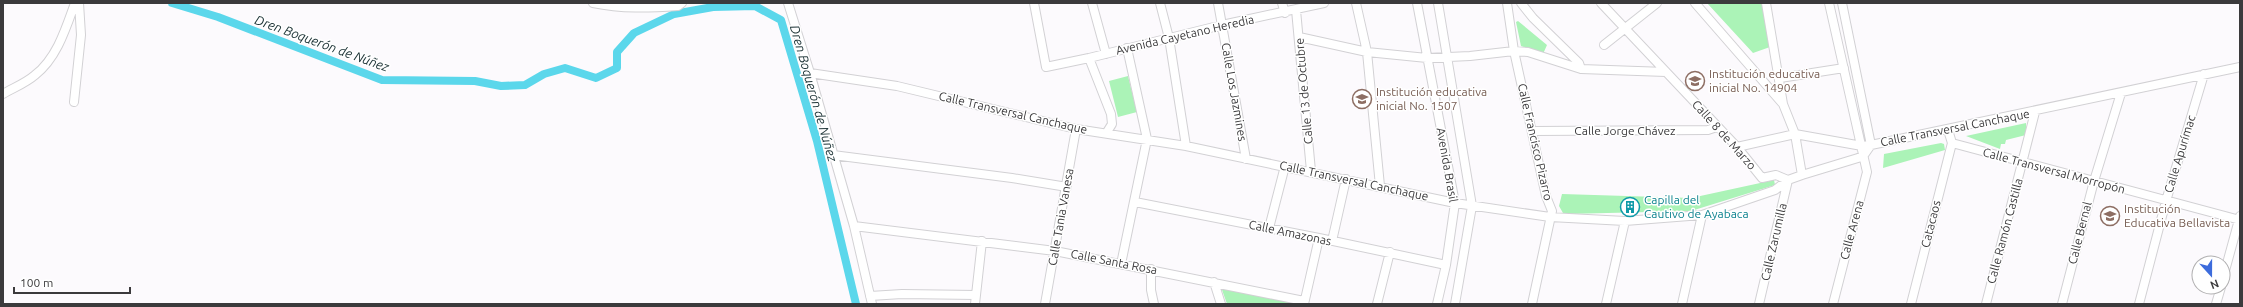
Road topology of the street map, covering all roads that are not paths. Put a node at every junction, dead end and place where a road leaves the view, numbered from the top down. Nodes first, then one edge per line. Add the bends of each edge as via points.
1 (75, 3) edge
2 (79, 3) edge
3 (593, 3) edge
4 (682, 3) edge
5 (788, 3) edge
6 (1034, 3) edge
7 (1092, 3) edge
8 (1160, 3) edge
9 (1218, 3) edge
10 (1282, 3) edge
11 (1324, 3) edge
12 (1356, 3) edge
13 (1417, 3) edge
14 (1438, 3) edge
15 (1507, 3) edge
16 (1521, 3) edge
17 (1600, 3) edge
18 (1657, 3) edge
19 (1695, 3) edge
20 (1766, 3) edge
21 (1829, 3) edge
22 (1842, 3) edge
23 (1296, 10) junction
24 (1284, 13) junction
25 (1222, 25) junction
26 (1625, 28) junction
27 (1299, 37) junction
28 (1169, 38) junction
29 (1604, 45) dead end
30 (1127, 48) junction
31 (1514, 51) junction
32 (1367, 52) junction
33 (1106, 54) junction
34 (1446, 57) junction
35 (1089, 58) junction
36 (1427, 58) junction
37 (2240, 67) edge
38 (1844, 68) junction
39 (1581, 69) junction
40 (1666, 72) junction
41 (810, 74) junction
42 (2204, 74) junction
43 (1780, 78) junction
44 (2121, 93) junction
45 (3, 94) edge
46 (74, 102) dead end
47 (1783, 104) junction
48 (2035, 112) junction
49 (1717, 128) junction
50 (1076, 129) junction
51 (1948, 130) junction
52 (1533, 131) junction
53 (1107, 132) junction
54 (1796, 134) junction
55 (1147, 139) junction
56 (1952, 143) junction
57 (1871, 145) junction
58 (1186, 146) junction
59 (1862, 146) junction
60 (1737, 148) junction
61 (1864, 155) junction
62 (833, 156) junction
63 (1246, 159) junction
64 (2022, 164) junction
65 (1285, 166) junction
66 (1311, 171) junction
67 (1802, 174) junction
68 (1346, 179) junction
69 (1788, 180) junction
70 (2094, 181) junction
71 (1380, 186) junction
72 (1067, 187) junction
73 (2166, 201) junction
74 (1135, 202) junction
75 (1455, 203) junction
76 (1472, 206) junction
77 (1702, 215) junction
78 (1550, 217) junction
79 (2240, 219) edge
80 (1625, 221) junction
81 (854, 226) junction
82 (1269, 228) junction
83 (1319, 238) junction
84 (982, 241) junction
85 (1332, 241) junction
86 (1055, 251) junction
87 (1390, 252) junction
88 (2230, 255) edge
89 (1121, 264) junction
90 (1446, 265) junction
91 (1151, 269) junction
92 (1214, 282) junction
93 (976, 295) junction
94 (871, 300) edge
95 (1304, 303) edge
96 (975, 304) edge
97 (1045, 304) edge
98 (1154, 304) edge
99 (1221, 304) edge
100 (1377, 304) edge
101 (1437, 304) edge
102 (1455, 304) edge
103 (1532, 304) edge
104 (1606, 304) edge
105 (1682, 304) edge
106 (1759, 304) edge
107 (1833, 304) edge
108 (1911, 304) edge
109 (1986, 304) edge
110 (2062, 304) edge
111 (2139, 304) edge

1 - 45 street via 64,34 50,61 35,76
2 - 46 street via 81,36
3 - 4 street via 612,7 643,8 678,6
5 - 41 street
6 - 35 street, Avenida Cayetano Heredia via 1046,67
7 - 33 street
8 - 28 street
9 - 25 street, Calle Los Jazmines
10 - 24 street
11 - 23 street, Avenida Cayetano Heredia
12 - 32 street
13 - 36 street, Avenida Brasil
14 - 34 street, Avenida Brasil
15 - 31 street, Calle Francisco Pizarro
16 - 39 street via 1579,63
17 - 26 street, Calle 8 de Marzo
18 - 26 street
19 - 47 street
20 - 43 street
21 - 38 street, Calle Arena
22 - 57 street
23 - 24 street, Avenida Cayetano Heredia
23 - 27 street, Calle 13 de Octubre
24 - 25 street, Avenida Cayetano Heredia
25 - 28 street, Avenida Cayetano Heredia
25 - 63 street, Calle Los Jazmines
26 - 29 street
26 - 40 street, Calle 8 de Marzo
27 - 32 street
27 - 66 street, Calle 13 de Octubre
28 - 30 street, Avenida Cayetano Heredia
28 - 58 street
30 - 33 street, Avenida Cayetano Heredia
30 - 55 street
31 - 34 street
31 - 39 street via 1528,52
31 - 52 street, Calle Francisco Pizarro
32 - 36 street
32 - 71 street
33 - 35 street, Avenida Cayetano Heredia
34 - 36 street
34 - 76 street, Avenida Brasil
35 - 53 street via 1111,114 1112,124
36 - 75 street, Avenida Brasil
37 - 42 street, Calle Transversal Canchaque
38 - 43 street
38 - 59 street, Calle Arena
39 - 40 street
40 - 49 street, Calle 8 de Marzo
41 - 50 street, Calle Transversal Canchaque via 897,86
41 - 62 street
42 - 44 street, Calle Transversal Canchaque
42 - 73 street, Calle Apurímac
43 - 47 street
44 - 48 street, Calle Transversal Canchaque
44 - 70 street, Calle Bernal
47 - 54 street
48 - 51 street, Calle Transversal Canchaque
48 - 64 street, Calle Ramón Castilla
49 - 52 street, Calle Jorge Chávez
49 - 60 street, Calle 8 de Marzo
50 - 53 street, Calle Transversal Canchaque
50 - 72 street, Calle Tania Vanesa
51 - 56 street
51 - 57 street, Calle Transversal Canchaque
52 - 78 street, Calle Francisco Pizarro via 1546,196 1552,211
53 - 55 street, Calle Transversal Canchaque
54 - 59 street
54 - 60 street
54 - 67 street
55 - 58 street, Calle Transversal Canchaque
55 - 74 street
56 - 64 street, Calle Transversal Morropón
56 - 108 street, Catacaos
57 - 59 street
57 - 61 street, Calle Transversal Canchaque
58 - 63 street, Calle Transversal Canchaque
59 - 61 street, Calle Arena
60 - 69 street, Calle 8 de Marzo via 1762,178 1776,176
61 - 67 street, Calle Transversal Canchaque via 1852,161
61 - 107 street, Calle Arena via 1867,172
62 - 72 street
62 - 81 street
63 - 65 street, Calle Transversal Canchaque
64 - 70 street, Calle Transversal Morropón
64 - 109 street, Calle Ramón Castilla
65 - 66 street, Calle Transversal Canchaque
65 - 82 street
66 - 68 street, Calle Transversal Canchaque
67 - 69 street, Calle Transversal Canchaque
68 - 71 street, Calle Transversal Canchaque
68 - 85 street
69 - 77 street, Calle Transversal Canchaque via 1775,190
69 - 106 street, Calle Zarumilla
70 - 73 street, Calle Transversal Morropón
70 - 110 street, Calle Bernal
71 - 75 street, Calle Transversal Canchaque
72 - 86 street, Calle Tania Vanesa
73 - 79 street, Calle Transversal Morropón
73 - 111 street, Calle Apurímac
74 - 82 street, Calle Amazonas
74 - 89 street
75 - 76 street, Calle Transversal Canchaque
75 - 90 street, Avenida Brasil
76 - 78 street, Calle Transversal Canchaque
76 - 102 street, Avenida Brasil
77 - 80 street, Calle Transversal Canchaque
77 - 105 street
78 - 80 street, Calle Transversal Canchaque
78 - 103 street, Calle Francisco Pizarro
79 - 88 street
80 - 104 street
81 - 84 street, Calle Santa Rosa
81 - 94 street
82 - 83 street, Calle Amazonas
83 - 85 street, Calle Amazonas
83 - 95 street
84 - 86 street, Calle Santa Rosa
84 - 93 street
85 - 87 street, Calle Amazonas
86 - 89 street, Calle Santa Rosa
86 - 97 street, Calle Tania Vanesa
87 - 90 street, Calle Amazonas
87 - 100 street
89 - 91 street, Calle Santa Rosa
90 - 101 street, Avenida Brasil
91 - 92 street, Calle Santa Rosa
91 - 98 street
92 - 95 street, Calle Santa Rosa
92 - 99 street
93 - 94 street via 902,294
93 - 96 street

